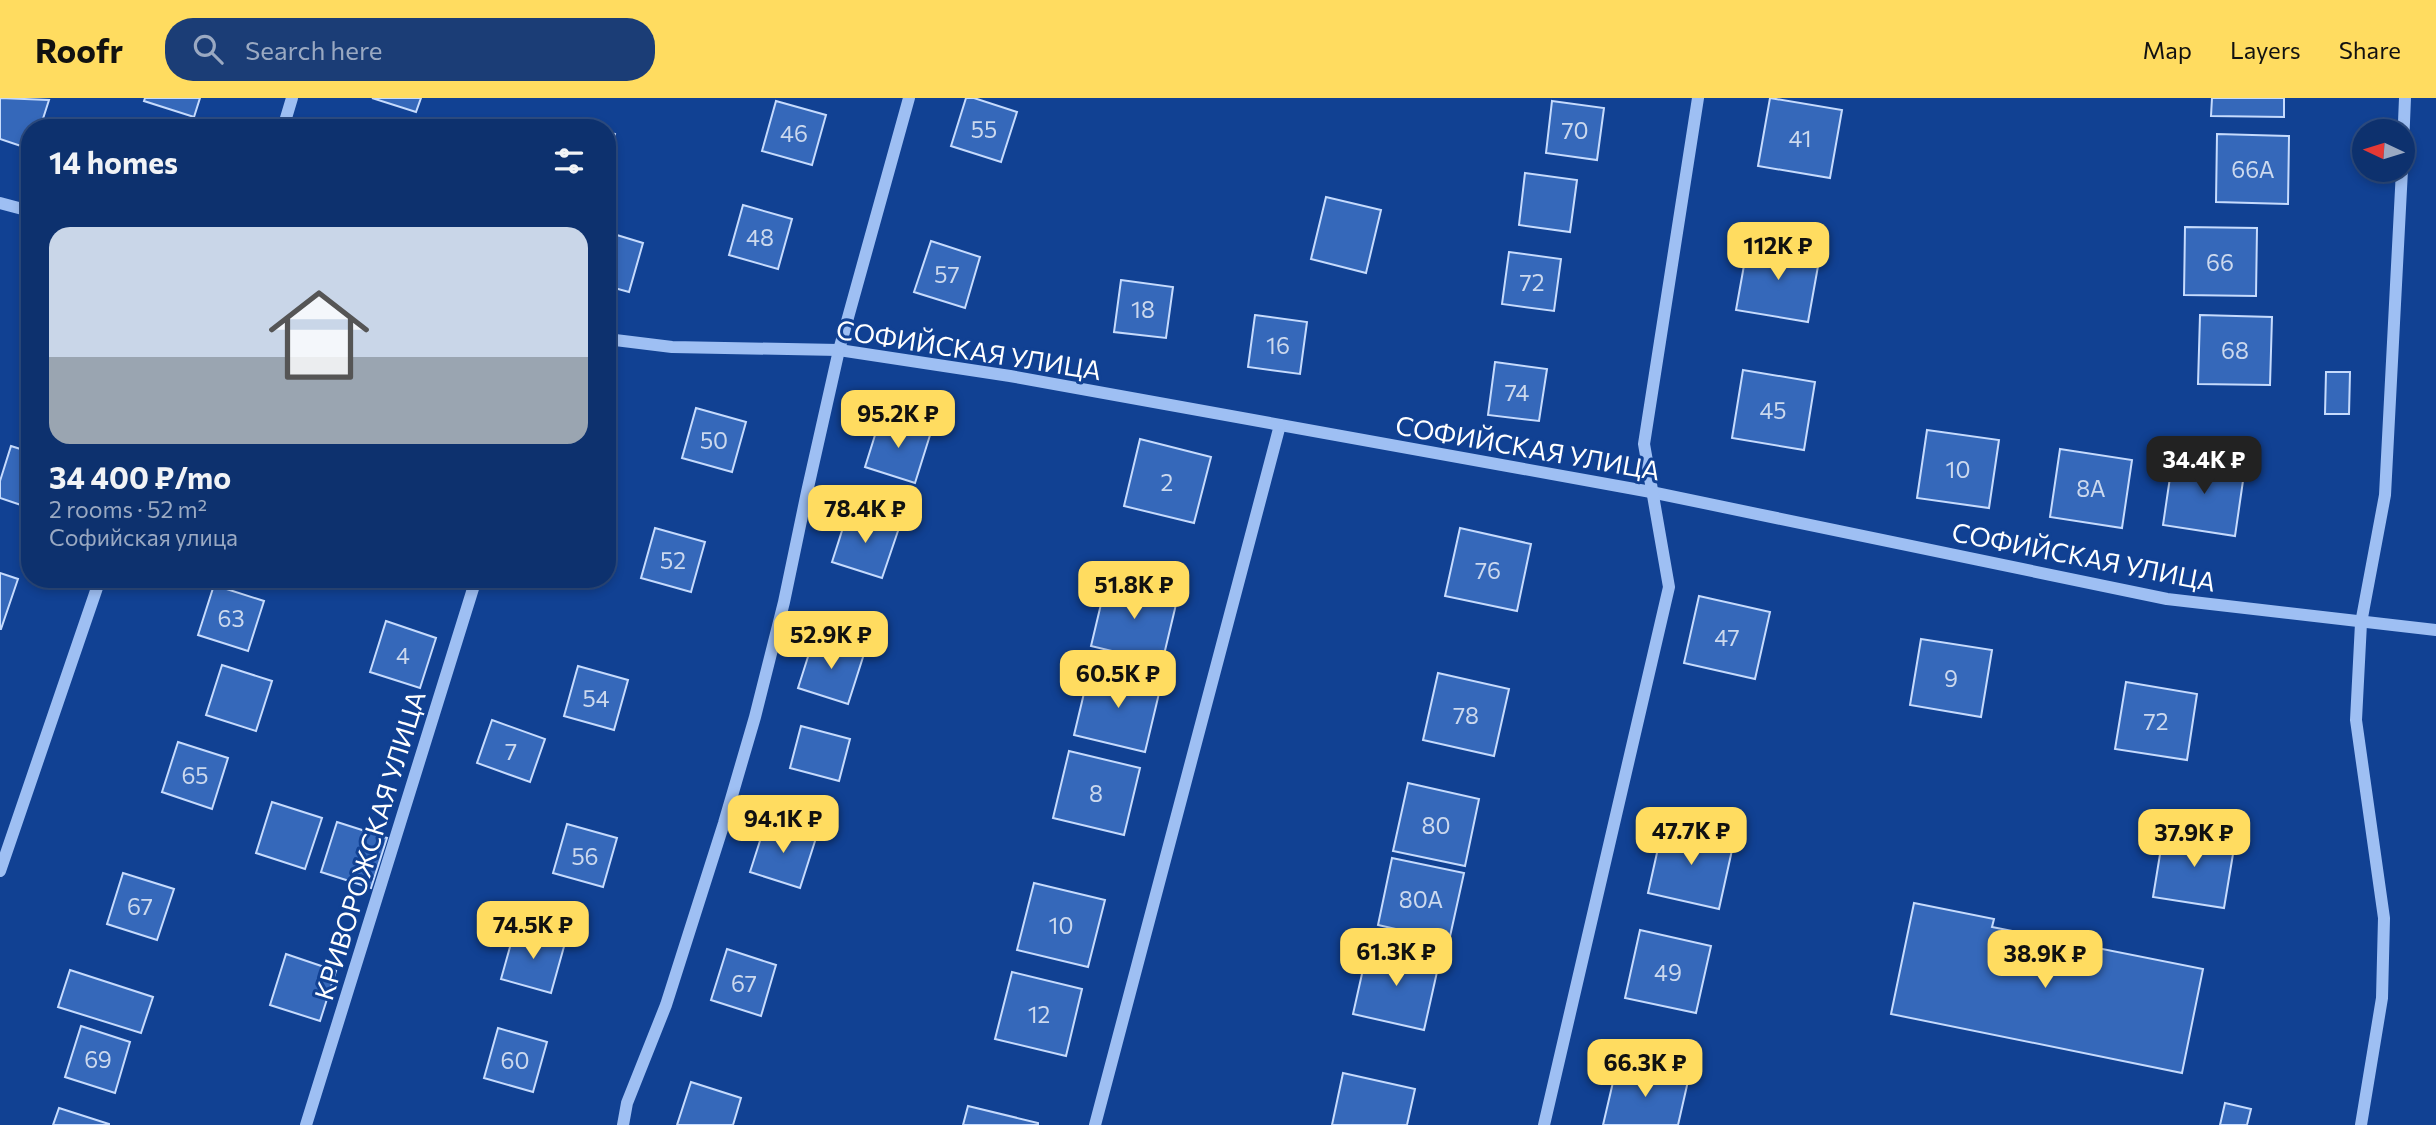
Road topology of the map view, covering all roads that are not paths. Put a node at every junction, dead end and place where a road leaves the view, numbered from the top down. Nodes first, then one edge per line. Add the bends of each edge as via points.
1 (292, 98) edge
2 (909, 98) edge
3 (1698, 98) edge
4 (2405, 98) edge
5 (286, 119) edge
6 (2404, 119) edge
7 (2401, 182) edge
8 (0, 203) edge
9 (21, 209) edge
10 (616, 340) edge
11 (839, 350) junction
12 (1280, 425) junction
13 (1651, 492) junction
14 (97, 588) edge
15 (474, 588) edge
16 (2361, 623) junction
17 (2436, 630) edge
18 (0, 871) edge
19 (306, 1125) edge
20 (623, 1125) edge
21 (1095, 1125) edge
22 (1544, 1125) edge
23 (2361, 1125) edge

1 - 5 street
2 - 11 street
3 - 13 street via 1644,444
4 - 6 street
7 - 16 street via 2385,495
8 - 9 street
10 - 11 street, СОФИЙСКАЯ УЛИЦА via 671,347
11 - 12 street, СОФИЙСКАЯ УЛИЦА
11 - 20 street via 755,717 666,1005 627,1103
12 - 13 street, СОФИЙСКАЯ УЛИЦА
12 - 21 street
13 - 16 street, СОФИЙСКАЯ УЛИЦА via 2166,599
13 - 22 street via 1669,587
14 - 18 street
15 - 19 street, КРИВОРОЖСКАЯ УЛИЦА
16 - 17 street, СОФИЙСКАЯ УЛИЦА
16 - 23 street via 2356,720 2385,918 2382,998

